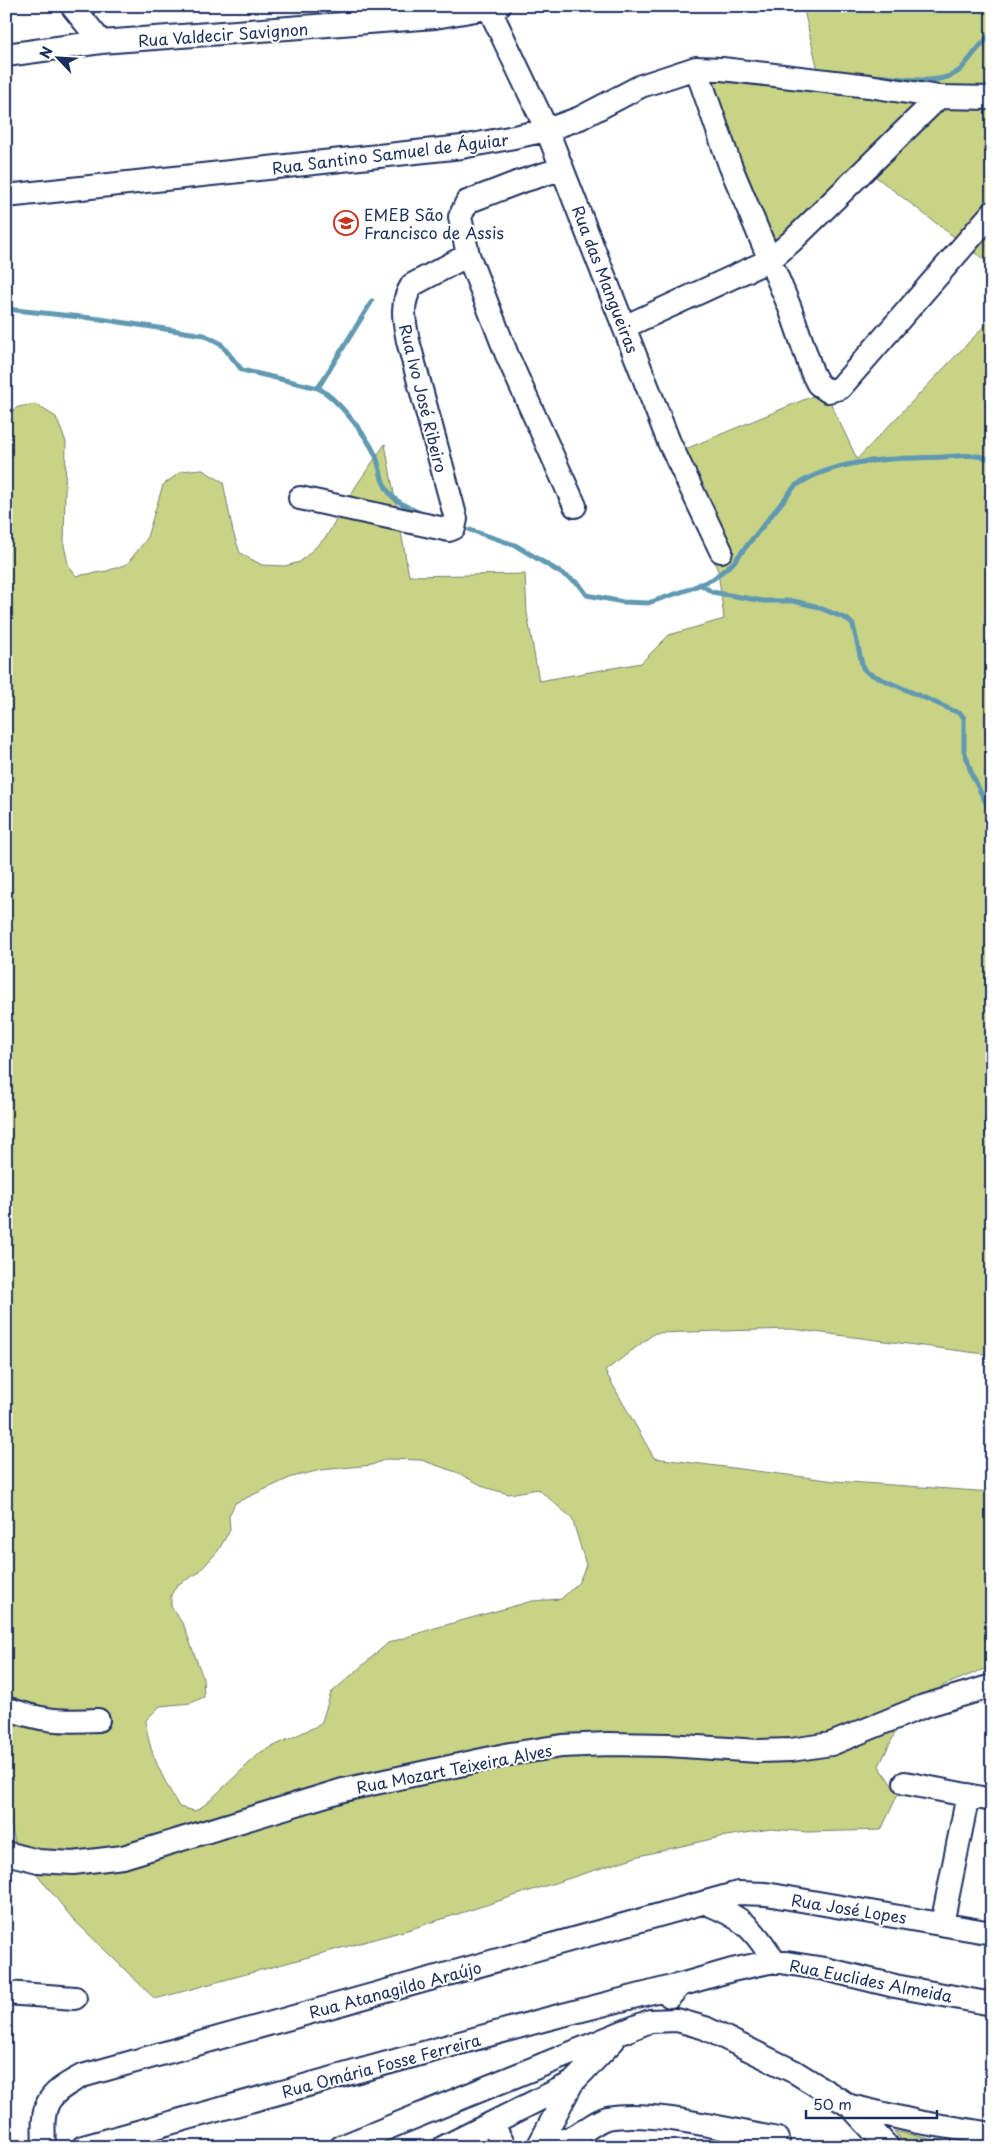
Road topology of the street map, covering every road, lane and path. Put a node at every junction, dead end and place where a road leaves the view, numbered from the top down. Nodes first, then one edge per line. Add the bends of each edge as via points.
1 (72, 6) edge
2 (494, 7) edge
3 (101, 42) junction
4 (6, 55) edge
5 (696, 68) junction
6 (939, 97) junction
7 (992, 98) edge
8 (547, 130) junction
9 (561, 169) junction
10 (6, 196) edge
11 (992, 213) edge
12 (468, 255) junction
13 (770, 260) junction
14 (624, 327) junction
15 (300, 498) dead end
16 (575, 506) dead end
17 (721, 551) dead end
18 (992, 1686) edge
19 (6, 1708) edge
20 (98, 1720) dead end
21 (905, 1783) dead end
22 (968, 1795) junction
23 (992, 1800) edge
24 (6, 1853) edge
25 (706, 1903) junction
26 (942, 1924) junction
27 (992, 1933) edge
28 (774, 1961) junction
29 (680, 1985) junction
30 (6, 1993) edge
31 (75, 1998) dead end
32 (992, 2004) edge
33 (650, 2021) junction
34 (619, 2034) junction
35 (572, 2083) junction
36 (850, 2106) junction
37 (492, 2124) junction
38 (992, 2134) edge
39 (778, 2139) dead end
40 (44, 2147) edge
41 (83, 2147) edge
42 (341, 2147) edge
43 (444, 2147) edge
44 (505, 2147) edge
45 (540, 2147) edge
46 (888, 2147) edge

1 - 3 street
2 - 3 street, Rua Valdecir Savignon via 408,20
2 - 8 street, Rua das Mangueiras
3 - 4 street, Rua Valdecir Savignon
5 - 6 street, Rua Santino Samuel de Águiar via 869,86
5 - 8 street, Rua Santino Samuel de Águiar via 641,86 580,118
5 - 13 street via 730,165
6 - 7 street, Rua Santino Samuel de Águiar
6 - 13 street
8 - 9 street, Rua das Mangueiras
8 - 10 street, Rua Santino Samuel de Águiar via 462,146
9 - 12 street via 467,202 460,217
9 - 14 street, Rua das Mangueiras
11 - 13 street via 869,357 840,388 828,391 818,384 812,372
12 - 15 street, Rua Ivo José Ribeiro via 412,284 403,314 456,525 449,530
12 - 16 street via 506,355
13 - 14 street
14 - 17 street, Rua das Mangueiras via 670,442
18 - 24 street, Rua Mozart Teixeira Alves via 924,1706 830,1744 758,1751 668,1744 562,1746 343,1790 123,1858 73,1863 38,1862
19 - 20 street via 58,1722
21 - 22 street
22 - 23 street
22 - 26 street
25 - 26 street, Rua José Lopes via 738,1893 766,1894
25 - 28 street via 731,1913 750,1926
25 - 40 street, Rua Atanagildo Araújo via 82,2076 52,2094 44,2109
26 - 27 street, Rua José Lopes
28 - 29 street, Rua Euclides Almeida
28 - 32 street, Rua Euclides Almeida
29 - 33 street
29 - 41 street, Rua Omária Fosse Ferreira
30 - 31 street
33 - 34 street
33 - 36 street via 677,2020 705,2028 795,2072
34 - 35 street
34 - 42 street
35 - 37 street
35 - 45 street
36 - 38 street via 918,2122
36 - 46 street
37 - 43 street
37 - 44 street
39 - 45 street via 674,2120 618,2116

